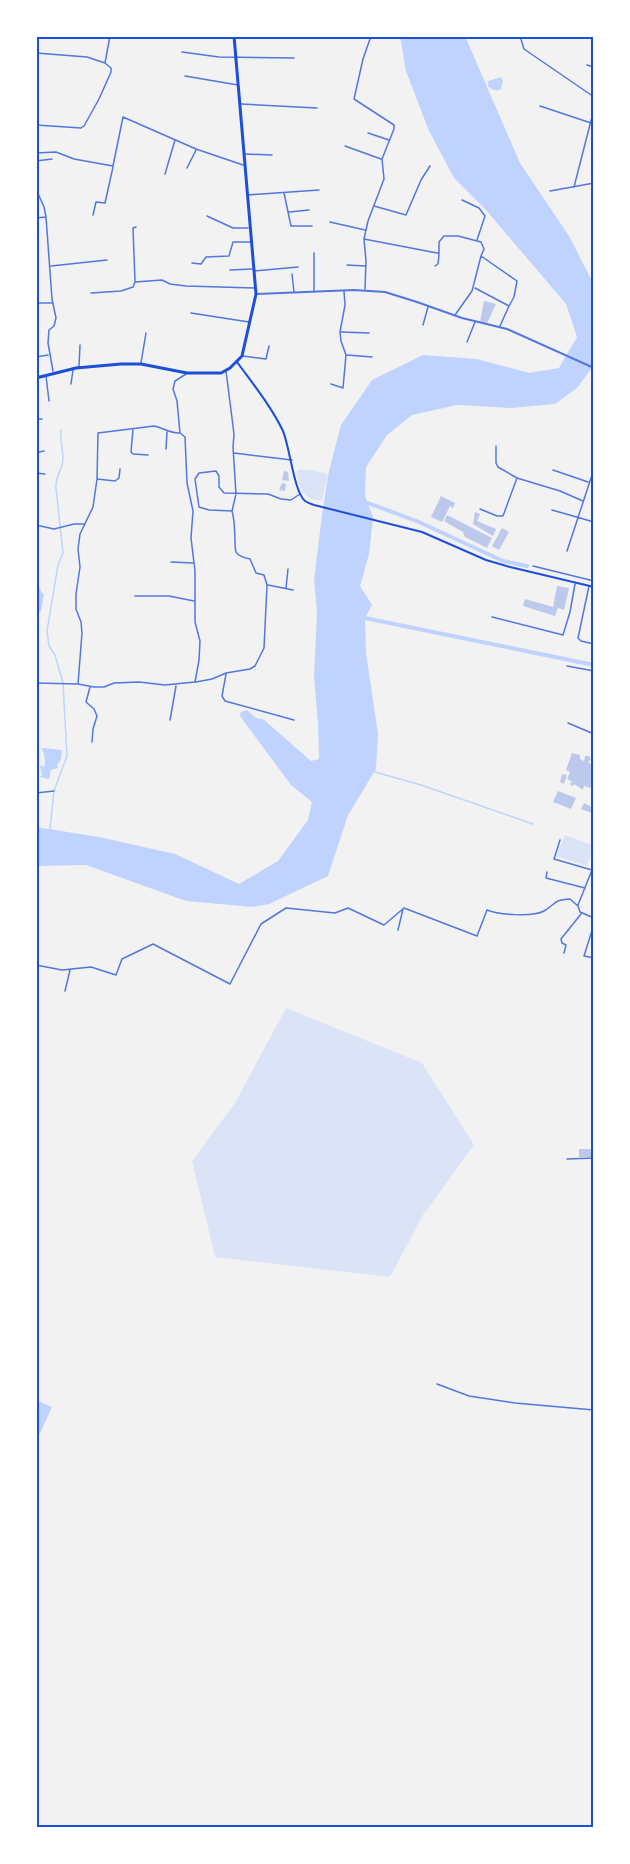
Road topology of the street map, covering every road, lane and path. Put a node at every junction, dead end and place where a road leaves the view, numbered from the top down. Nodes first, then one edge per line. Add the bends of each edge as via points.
1 (110, 36) edge
2 (234, 36) edge
3 (371, 36) edge
4 (520, 36) edge
5 (182, 52) dead end
6 (36, 53) edge
7 (236, 57) junction
8 (294, 58) dead end
9 (105, 63) junction
10 (587, 65) dead end
11 (594, 67) edge
12 (185, 76) dead end
13 (238, 85) junction
14 (594, 97) edge
15 (240, 104) junction
16 (540, 106) dead end
17 (317, 108) dead end
18 (594, 109) edge
19 (590, 124) junction
20 (594, 124) edge
21 (36, 126) edge
22 (368, 133) dead end
23 (175, 140) junction
24 (390, 140) junction
25 (345, 146) dead end
26 (196, 149) junction
27 (36, 153) edge
28 (243, 154) junction
29 (272, 155) dead end
30 (52, 159) dead end
31 (382, 159) junction
32 (36, 161) edge
33 (244, 165) junction
34 (113, 166) junction
35 (430, 166) dead end
36 (187, 168) dead end
37 (165, 174) dead end
38 (594, 183) edge
39 (574, 187) junction
40 (36, 189) edge
41 (319, 190) dead end
42 (550, 191) dead end
43 (284, 192) junction
44 (246, 195) junction
45 (462, 200) dead end
46 (374, 206) junction
47 (309, 210) dead end
48 (289, 212) junction
49 (93, 215) dead end
50 (207, 216) dead end
51 (46, 217) junction
52 (37, 218) edge
53 (330, 222) dead end
54 (312, 226) dead end
55 (136, 227) dead end
56 (249, 228) junction
57 (366, 230) junction
58 (363, 239) junction
59 (477, 240) junction
60 (250, 242) junction
61 (314, 253) dead end
62 (439, 253) junction
63 (481, 256) junction
64 (107, 260) dead end
65 (192, 263) dead end
66 (347, 265) dead end
67 (50, 266) junction
68 (366, 266) junction
69 (435, 266) dead end
70 (298, 267) dead end
71 (230, 270) dead end
72 (253, 270) junction
73 (292, 274) dead end
74 (135, 282) junction
75 (473, 287) junction
76 (255, 288) junction
77 (344, 291) junction
78 (365, 291) junction
79 (91, 293) dead end
80 (294, 293) junction
81 (314, 293) junction
82 (256, 294) junction
83 (36, 303) edge
84 (53, 303) junction
85 (428, 306) junction
86 (509, 306) junction
87 (191, 313) dead end
88 (454, 316) junction
89 (476, 321) junction
90 (250, 322) junction
91 (423, 325) dead end
92 (500, 327) junction
93 (340, 332) junction
94 (146, 333) dead end
95 (369, 333) dead end
96 (467, 342) dead end
97 (80, 345) dead end
98 (269, 346) dead end
99 (49, 355) junction
100 (346, 355) junction
101 (242, 356) junction
102 (36, 357) edge
103 (372, 357) dead end
104 (237, 362) junction
105 (141, 364) junction
106 (79, 368) junction
107 (594, 368) edge
108 (73, 369) junction
109 (226, 370) junction
110 (53, 372) junction
111 (187, 373) junction
112 (46, 375) junction
113 (36, 378) edge
114 (71, 384) dead end
115 (331, 384) dead end
116 (49, 401) dead end
117 (36, 419) edge
118 (42, 419) dead end
119 (133, 428) junction
120 (167, 431) junction
121 (180, 433) junction
122 (496, 446) dead end
123 (166, 449) dead end
124 (44, 451) dead end
125 (233, 453) junction
126 (148, 455) dead end
127 (36, 458) edge
128 (292, 460) junction
129 (120, 469) dead end
130 (594, 469) edge
131 (553, 470) dead end
132 (36, 473) edge
133 (45, 474) dead end
134 (517, 478) junction
135 (97, 479) junction
136 (589, 483) junction
137 (236, 494) junction
138 (300, 494) junction
139 (583, 501) junction
140 (480, 508) dead end
141 (552, 510) dead end
142 (231, 511) junction
143 (578, 518) junction
144 (594, 522) edge
145 (36, 525) edge
146 (85, 525) junction
147 (567, 551) dead end
148 (171, 562) dead end
149 (194, 563) junction
150 (533, 566) dead end
151 (288, 569) dead end
152 (586, 579) junction
153 (594, 581) edge
154 (575, 584) junction
155 (267, 585) junction
156 (587, 586) junction
157 (594, 587) edge
158 (286, 588) junction
159 (293, 590) dead end
160 (135, 596) dead end
161 (195, 601) junction
162 (492, 617) dead end
163 (594, 644) edge
164 (567, 666) dead end
165 (594, 671) edge
166 (226, 673) junction
167 (195, 682) junction
168 (36, 683) edge
169 (78, 684) junction
170 (176, 685) junction
171 (90, 686) junction
172 (170, 720) dead end
173 (294, 720) dead end
174 (568, 723) dead end
175 (594, 734) edge
176 (92, 742) dead end
177 (54, 791) dead end
178 (36, 793) edge
179 (560, 840) dead end
180 (594, 865) edge
181 (592, 870) junction
182 (548, 872) dead end
183 (585, 888) junction
184 (578, 906) junction
185 (404, 908) junction
186 (582, 913) junction
187 (594, 918) edge
188 (594, 924) edge
189 (398, 930) dead end
190 (564, 953) dead end
191 (594, 958) edge
192 (36, 965) edge
193 (70, 969) junction
194 (65, 992) dead end
195 (594, 1158) edge
196 (567, 1159) dead end
197 (437, 1384) dead end
198 (594, 1410) edge

1 - 9 street
2 - 7 highway
3 - 24 street via 354,99 394,125
4 - 14 street via 524,49
5 - 7 street
6 - 9 street via 87,57
7 - 8 street
7 - 13 highway
9 - 21 street via 111,72 84,126
10 - 11 street
12 - 13 street
13 - 15 highway
15 - 17 street
15 - 28 highway
16 - 19 street
18 - 19 street
19 - 20 street
19 - 39 street
22 - 24 street
23 - 26 street
23 - 34 street via 123,117
23 - 37 street
24 - 31 street
25 - 31 street
26 - 33 street
26 - 36 street
27 - 34 street via 56,152
28 - 29 street
28 - 33 highway
30 - 32 street
31 - 46 street via 384,179
33 - 44 highway
34 - 49 street via 105,203 96,202
35 - 46 street via 406,214
38 - 39 street
39 - 42 street
40 - 51 street
41 - 43 street
43 - 44 street
43 - 48 street
44 - 56 highway
45 - 59 street via 479,208 485,216
46 - 57 street
47 - 48 street
48 - 54 street via 293,227
50 - 56 street via 233,228
51 - 52 street
51 - 67 street
53 - 57 street
55 - 74 street
56 - 60 highway
57 - 58 street
58 - 62 street
58 - 68 street
59 - 62 street via 444,236 439,242
59 - 63 street via 484,245
60 - 65 street via 232,242 229,256 206,257 201,264
60 - 72 highway
61 - 81 street
62 - 69 street
63 - 75 street
63 - 86 street via 517,281
64 - 67 street
66 - 68 street
67 - 84 street
68 - 78 street
70 - 72 street
71 - 72 street
72 - 76 highway
73 - 80 street
74 - 76 street via 162,280 186,286
74 - 79 street via 133,287 121,291
75 - 86 street
75 - 88 street
76 - 82 highway
77 - 78 street
77 - 81 street
77 - 93 street
78 - 85 street via 397,295
80 - 81 street
80 - 82 street
82 - 90 highway
83 - 84 street
84 - 99 street via 56,318 49,330
85 - 88 street
85 - 91 street
86 - 92 street
87 - 90 street
88 - 89 street
89 - 92 street
89 - 96 street
90 - 101 highway
92 - 107 street
93 - 95 street
93 - 100 street
94 - 105 street
97 - 106 street
98 - 101 street via 266,359
99 - 102 street
99 - 110 street
100 - 103 street
100 - 115 street via 343,388
101 - 104 highway
104 - 109 highway
104 - 128 main road via 278,422
105 - 106 highway
105 - 111 highway
106 - 108 highway
108 - 110 highway
108 - 114 street
109 - 111 highway
109 - 125 street
110 - 112 highway
111 - 121 street via 175,381 173,389
112 - 113 highway
112 - 116 street
117 - 118 street
119 - 120 street via 154,426
119 - 126 street via 131,452
119 - 135 street via 98,434
120 - 121 street
120 - 123 street
121 - 149 street via 185,437 193,511
122 - 134 street via 498,467
124 - 127 street
125 - 128 street
125 - 137 street
128 - 138 main road
129 - 135 street via 115,481
130 - 136 street
131 - 136 street
132 - 133 street
134 - 139 street
134 - 140 street via 503,516
135 - 146 street via 93,507
136 - 139 street
137 - 138 street via 268,494 291,500
137 - 142 street
137 - 142 street via 224,493 216,471 199,473 195,479 199,507
138 - 154 main road via 304,501 314,505 423,532 486,560
139 - 143 street
141 - 143 street
142 - 155 street via 237,555 250,559
143 - 144 street
143 - 147 street
145 - 146 street via 54,529
146 - 169 street via 78,549 76,594 82,633
148 - 149 street
149 - 161 street
150 - 152 street
151 - 158 street
152 - 153 street
152 - 156 street
154 - 156 main road
154 - 162 street via 562,635
155 - 158 street
155 - 166 street via 263,654 250,669
156 - 157 main road
156 - 163 street via 578,638
158 - 159 street
160 - 161 street
161 - 167 street via 200,641
164 - 165 street
166 - 167 street
166 - 173 street via 222,696 225,701
167 - 170 street
168 - 169 street
169 - 171 street
170 - 171 street via 126,682
170 - 172 street
171 - 176 street via 86,702 98,716
174 - 175 street
177 - 178 street
179 - 181 street via 554,859
180 - 181 street
181 - 183 street
182 - 183 street via 546,878
183 - 184 street
184 - 185 street via 570,899 559,900 534,913 502,914 487,910 477,936
184 - 186 street
185 - 189 street
185 - 193 street via 384,925 348,908 335,913 286,908 261,924 230,984 153,944 122,959 117,975 91,968
186 - 187 street
186 - 190 street via 561,939 566,945
188 - 191 street via 584,956
192 - 193 street
193 - 194 street
195 - 196 street
197 - 198 street via 469,1396

